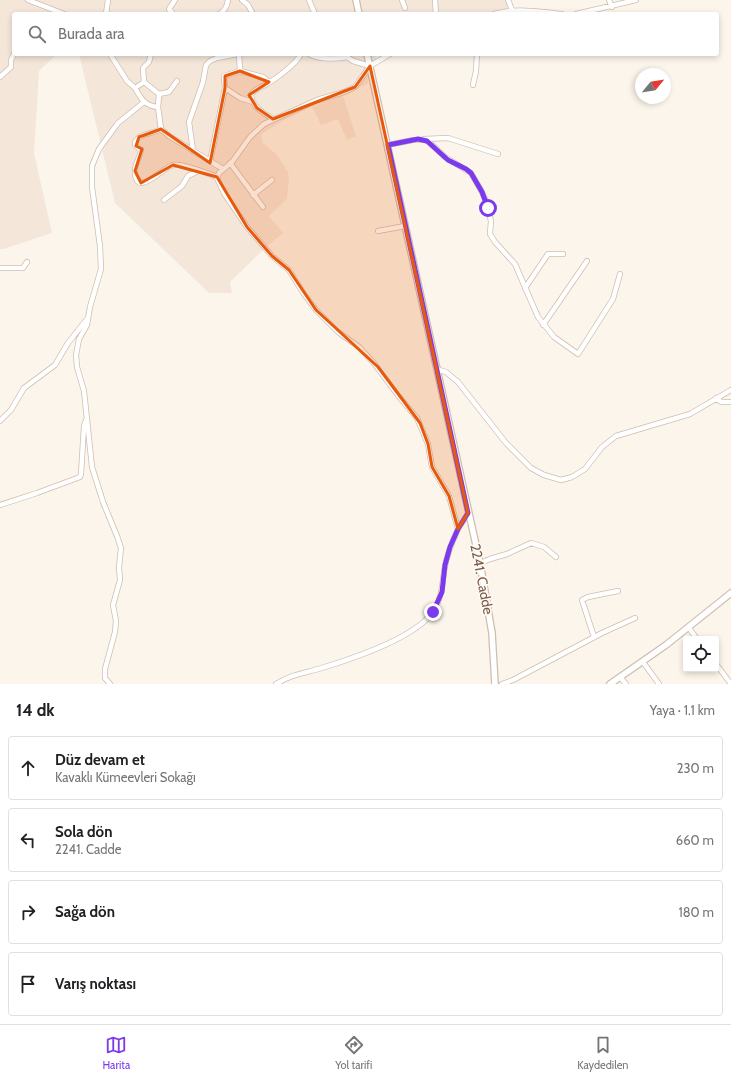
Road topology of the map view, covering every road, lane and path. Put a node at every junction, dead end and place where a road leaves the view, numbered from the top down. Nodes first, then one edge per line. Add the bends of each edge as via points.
1 (28, 0) edge
2 (108, 0) edge
3 (175, 0) edge
4 (228, 0) edge
5 (242, 0) edge
6 (310, 0) edge
7 (356, 0) edge
8 (402, 0) edge
9 (435, 0) edge
10 (508, 0) edge
11 (609, 0) edge
12 (636, 0) edge
13 (612, 7) junction
14 (405, 8) dead end
15 (512, 10) junction
16 (56, 12) edge
17 (106, 12) edge
18 (171, 12) edge
19 (224, 12) edge
20 (252, 12) edge
21 (314, 12) edge
22 (359, 12) edge
23 (436, 12) edge
24 (503, 12) edge
25 (547, 12) edge
26 (586, 12) edge
27 (13, 56) edge
28 (111, 56) edge
29 (150, 56) edge
30 (228, 56) edge
31 (238, 56) edge
32 (300, 56) edge
33 (313, 56) edge
34 (342, 56) edge
35 (346, 56) edge
36 (368, 56) edge
37 (387, 56) edge
38 (477, 56) edge
39 (370, 66) junction
40 (240, 71) junction
41 (0, 77) edge
42 (177, 81) dead end
43 (144, 82) junction
44 (269, 82) junction
45 (472, 85) dead end
46 (135, 88) junction
47 (225, 88) junction
48 (159, 94) junction
49 (144, 102) junction
50 (253, 102) junction
51 (158, 106) junction
52 (273, 119) junction
53 (161, 129) junction
54 (422, 139) junction
55 (388, 145) junction
56 (193, 151) junction
57 (498, 154) dead end
58 (210, 161) junction
59 (230, 163) junction
60 (223, 169) junction
61 (198, 171) junction
62 (217, 177) junction
63 (272, 180) dead end
64 (253, 195) junction
65 (164, 200) dead end
66 (263, 208) dead end
67 (405, 226) junction
68 (378, 231) dead end
69 (563, 254) dead end
70 (587, 261) dead end
71 (27, 262) dead end
72 (0, 268) edge
73 (620, 274) dead end
74 (525, 288) junction
75 (88, 318) junction
76 (543, 325) junction
77 (436, 369) junction
78 (731, 390) edge
79 (716, 398) junction
80 (731, 402) edge
81 (86, 420) junction
82 (0, 421) edge
83 (0, 505) edge
84 (468, 513) junction
85 (458, 529) junction
86 (556, 557) dead end
87 (480, 563) junction
88 (618, 591) dead end
89 (731, 593) edge
90 (635, 618) dead end
91 (689, 628) junction
92 (695, 636) edge
93 (594, 637) junction
94 (643, 662) junction
95 (719, 668) edge
96 (620, 677) junction
97 (110, 684) edge
98 (276, 684) edge
99 (495, 684) edge
100 (502, 684) edge
101 (610, 684) edge
102 (626, 684) edge
103 (659, 684) edge
104 (731, 684) edge

1 - 16 street
2 - 17 street
3 - 18 street via 169,10
4 - 19 street
5 - 20 street
6 - 21 street
7 - 22 street
8 - 14 street
9 - 23 street
10 - 15 street
11 - 13 street
12 - 13 street
13 - 26 street
15 - 24 street
15 - 25 street
27 - 41 street via 11,67
28 - 46 street via 127,81
29 - 43 street via 143,68
30 - 56 street via 217,58 206,65 189,122
31 - 40 street
32 - 44 street via 295,63
33 - 34 street
35 - 39 street via 353,61
36 - 39 street, 2241. Cadde
37 - 39 street
38 - 45 street
39 - 52 street via 355,87
39 - 55 street, 2241. Cadde
40 - 44 street via 263,77
40 - 47 street via 225,76
42 - 48 street via 169,92
43 - 46 street
43 - 48 street
44 - 50 street via 253,92
46 - 49 street
47 - 50 street via 240,98
47 - 58 street
48 - 51 street
49 - 51 street
49 - 75 street via 118,124 99,149 92,166 91,183 101,262
50 - 52 street
51 - 53 street
52 - 59 street via 250,137
53 - 56 street
53 - 61 street via 142,135 135,142 141,150 135,171 139,182 148,182 165,168 173,165
54 - 55 street
54 - 57 street via 448,138
54 - 74 street via 429,142 448,160 471,173 486,201 491,221 490,234 515,264
55 - 67 street, 2241. Cadde
56 - 58 street
58 - 60 street
59 - 60 street
59 - 64 street
60 - 62 street
61 - 62 street
61 - 65 street via 188,176 182,186
62 - 85 street via 224,193 247,227 272,256 290,270 316,310 376,364 417,418 428,444 432,467 450,496
63 - 64 street
64 - 66 street
67 - 68 street
67 - 77 street, 2241. Cadde
69 - 74 street via 548,254
70 - 76 street
71 - 72 street via 23,268
73 - 76 street via 613,299 578,354 554,337
74 - 76 street
75 - 81 street via 86,328 77,344 76,355 84,390
75 - 82 street via 68,343 55,365 24,388 11,410
77 - 79 street via 446,372 458,382 506,443 531,468 561,480 572,477 584,469 602,447 616,436 690,414
77 - 84 street, 2241. Cadde
78 - 79 street
79 - 80 street via 722,402
81 - 83 street via 80,477
81 - 97 street via 96,481 121,548 120,580 113,605 116,632 104,670
84 - 85 street
84 - 87 street, 2241. Cadde
85 - 98 street via 445,565 440,598 425,621 385,645 324,668 294,675
86 - 87 street via 544,547 531,543
87 - 99 street, 2241. Cadde via 490,622
88 - 93 street via 582,600
89 - 91 street
90 - 93 street
91 - 92 street
91 - 94 street
93 - 100 street
94 - 96 street
94 - 103 street
95 - 104 street
96 - 101 street
96 - 102 street

